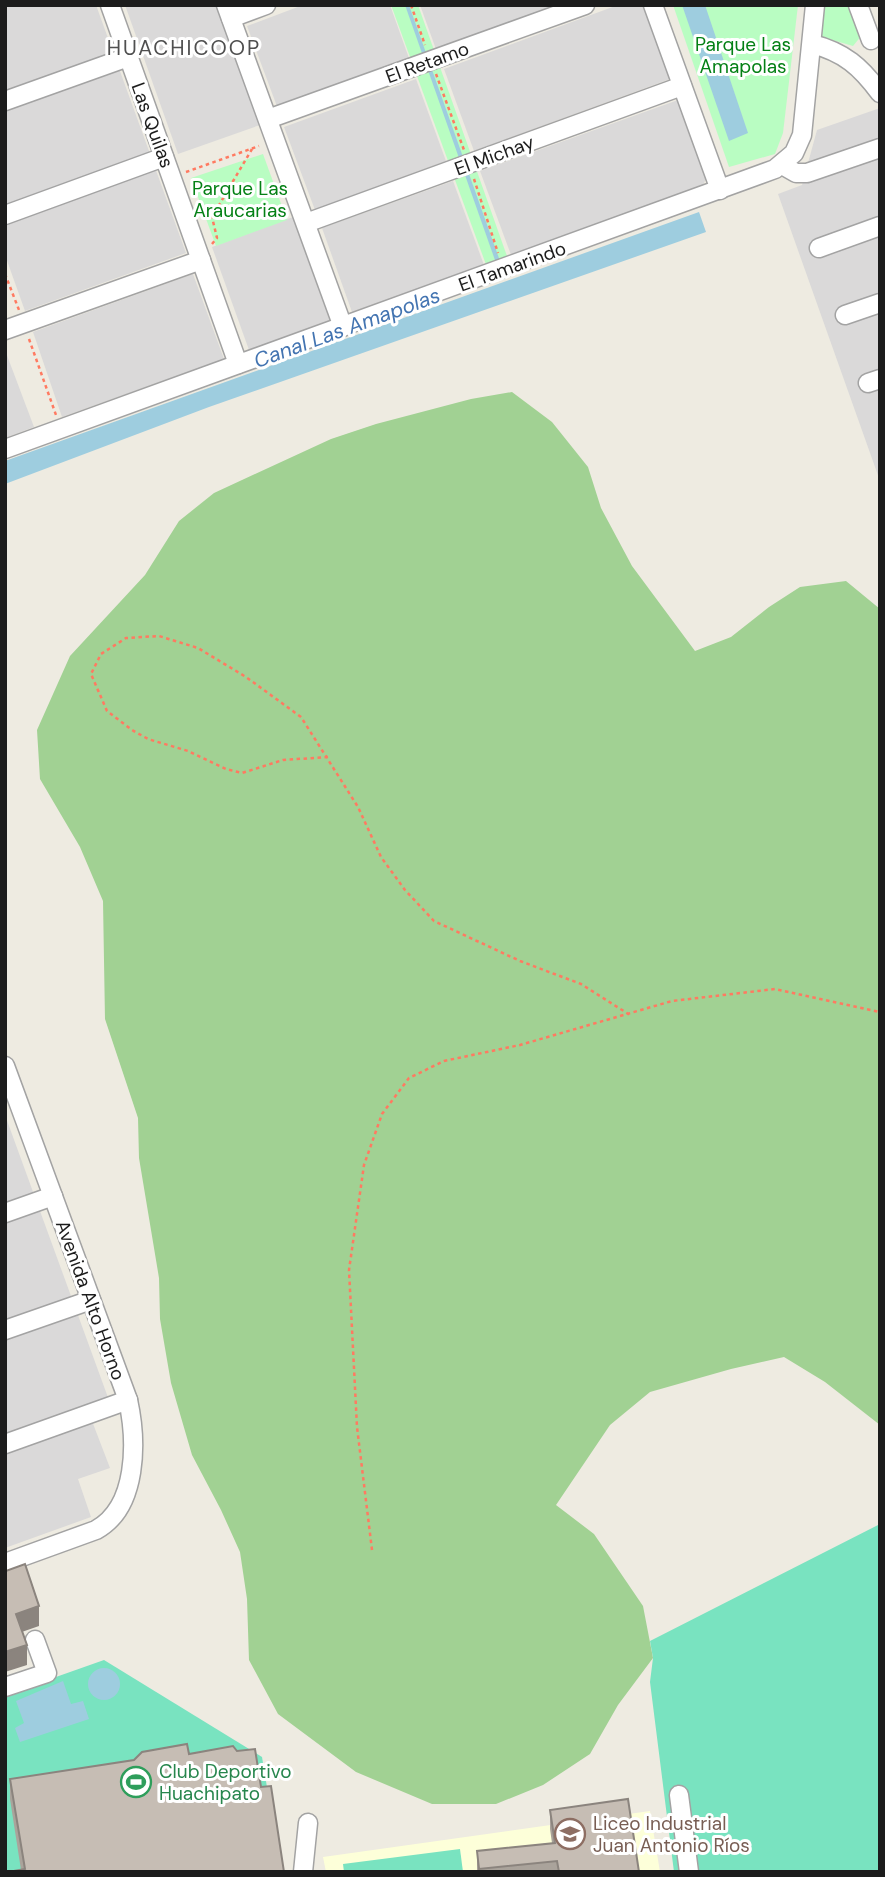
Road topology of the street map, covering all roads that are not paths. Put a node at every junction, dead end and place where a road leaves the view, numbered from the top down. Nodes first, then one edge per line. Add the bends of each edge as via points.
1 (110, 5) edge
2 (266, 5) edge
3 (585, 5) edge
4 (653, 5) edge
5 (815, 5) edge
6 (858, 5) edge
7 (229, 12) edge
8 (875, 38) edge
9 (812, 44) junction
10 (128, 57) junction
11 (852, 61) junction
12 (682, 86) junction
13 (880, 93) edge
14 (5, 101) edge
15 (268, 119) junction
16 (880, 148) edge
17 (164, 157) junction
18 (782, 165) junction
19 (720, 190) junction
20 (5, 215) edge
21 (306, 223) junction
22 (880, 226) edge
23 (819, 248) dead end
24 (199, 254) junction
25 (880, 303) edge
26 (845, 315) dead end
27 (344, 327) junction
28 (5, 330) edge
29 (238, 364) junction
30 (5, 449) edge
31 (5, 1066) edge
32 (10, 1095) edge
33 (53, 1196) junction
34 (5, 1213) edge
35 (91, 1300) junction
36 (5, 1330) edge
37 (128, 1400) junction
38 (5, 1444) edge
39 (5, 1563) edge
40 (35, 1640) dead end
41 (5, 1687) edge
42 (679, 1794) dead end
43 (308, 1823) dead end
44 (303, 1872) edge
45 (689, 1872) edge

1 - 10 street, Las Quilas
2 - 7 street
3 - 15 street, El Retamo
4 - 12 street
5 - 9 street
6 - 8 street
7 - 15 street
8 - 11 street
9 - 11 street
9 - 18 street via 802,135
10 - 14 street
10 - 17 street, Las Quilas
11 - 13 street
12 - 19 street
12 - 21 street, El Michay
15 - 21 street
16 - 18 street via 807,173
17 - 20 street
17 - 24 street, Las Quilas
18 - 19 street, El Tamarindo
19 - 27 street, El Tamarindo
21 - 27 street
22 - 23 street
24 - 28 street
24 - 29 street, Las Quilas
25 - 26 street
27 - 29 street, El Tamarindo
29 - 30 street, El Tamarindo
31 - 32 street, Avenida Alto Horno
32 - 33 street, Avenida Alto Horno
33 - 34 street
33 - 35 street, Avenida Alto Horno
35 - 36 street
35 - 37 street, Avenida Alto Horno
37 - 38 street
37 - 39 street, Avenida Alto Horno via 133,1447 129,1479 117,1512 96,1530
40 - 41 street via 47,1673
42 - 45 street
43 - 44 street

